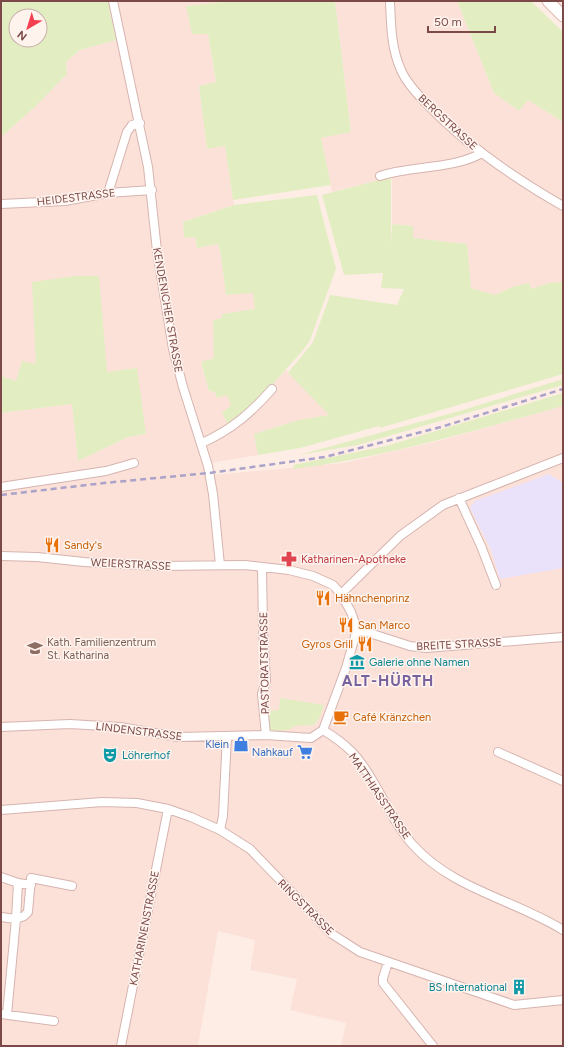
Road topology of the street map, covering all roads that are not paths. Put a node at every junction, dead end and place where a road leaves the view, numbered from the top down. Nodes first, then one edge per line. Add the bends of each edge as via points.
1 (113, 1) edge
2 (390, 1) edge
3 (548, 1) edge
4 (563, 16) edge
5 (140, 123) junction
6 (482, 153) junction
7 (380, 176) dead end
8 (152, 190) junction
9 (108, 193) junction
10 (1, 204) edge
11 (563, 206) edge
12 (272, 389) dead end
13 (202, 443) junction
14 (563, 458) edge
15 (134, 463) dead end
16 (1, 487) edge
17 (459, 498) junction
18 (1, 556) edge
19 (220, 565) junction
20 (262, 567) junction
21 (496, 585) dead end
22 (341, 594) junction
23 (357, 629) junction
24 (563, 637) edge
25 (1, 727) edge
26 (323, 730) junction
27 (266, 735) junction
28 (227, 736) junction
29 (498, 752) dead end
30 (563, 781) edge
31 (168, 809) junction
32 (1, 810) edge
33 (220, 830) junction
34 (1, 877) edge
35 (18, 883) junction
36 (31, 885) junction
37 (72, 886) dead end
38 (1, 917) edge
39 (16, 919) junction
40 (563, 930) edge
41 (388, 962) junction
42 (563, 1000) edge
43 (4, 1014) edge
44 (54, 1020) dead end
45 (120, 1046) edge
46 (433, 1046) edge

1 - 5 street, KENDENICHER STRASSE
2 - 6 street, BERGSTRASSE via 392,38 402,72 416,93
3 - 4 main road
5 - 8 street, KENDENICHER STRASSE
5 - 9 street via 132,125 127,132
6 - 7 street, BERGSTRASSE via 460,163
6 - 11 street, BERGSTRASSE
8 - 9 street, HEIDESTRASSE
8 - 13 street, KENDENICHER STRASSE via 157,251 173,349
9 - 10 street, HEIDESTRASSE via 65,201
12 - 13 street via 242,420 227,431
13 - 19 street, KENDENICHER STRASSE via 210,478
14 - 17 street
15 - 16 street via 106,471
17 - 21 street
17 - 22 street via 443,505 400,536
18 - 19 street, WEIERSTRASSE via 158,566
19 - 20 street, WEIERSTRASSE
20 - 22 street, WEIERSTRASSE via 313,576 333,585
20 - 27 street, PASTORATSTRASSE via 266,681 262,694
22 - 23 street
23 - 24 street, BREITE STRASSE via 410,646 426,648
23 - 26 street via 346,668
25 - 28 street, LINDENSTRASSE via 70,724 120,727 178,737
26 - 27 street, LINDENSTRASSE via 311,738
26 - 40 street, MATTHIASSTRASSE via 351,751 414,846 437,866 479,890 535,914
27 - 28 street, LINDENSTRASSE
28 - 33 street
29 - 30 street
31 - 32 street, RINGSTRASSE via 137,803 102,802
31 - 33 street, RINGSTRASSE
31 - 45 street, KATHARINENSTRASSE
33 - 41 street, RINGSTRASSE via 250,849 332,934 360,952
34 - 35 street
35 - 36 street
35 - 39 street
36 - 37 street via 31,878
36 - 39 street via 28,912
38 - 39 street
39 - 43 street
41 - 42 street, RINGSTRASSE via 514,1006
41 - 46 street via 383,983
43 - 44 street

